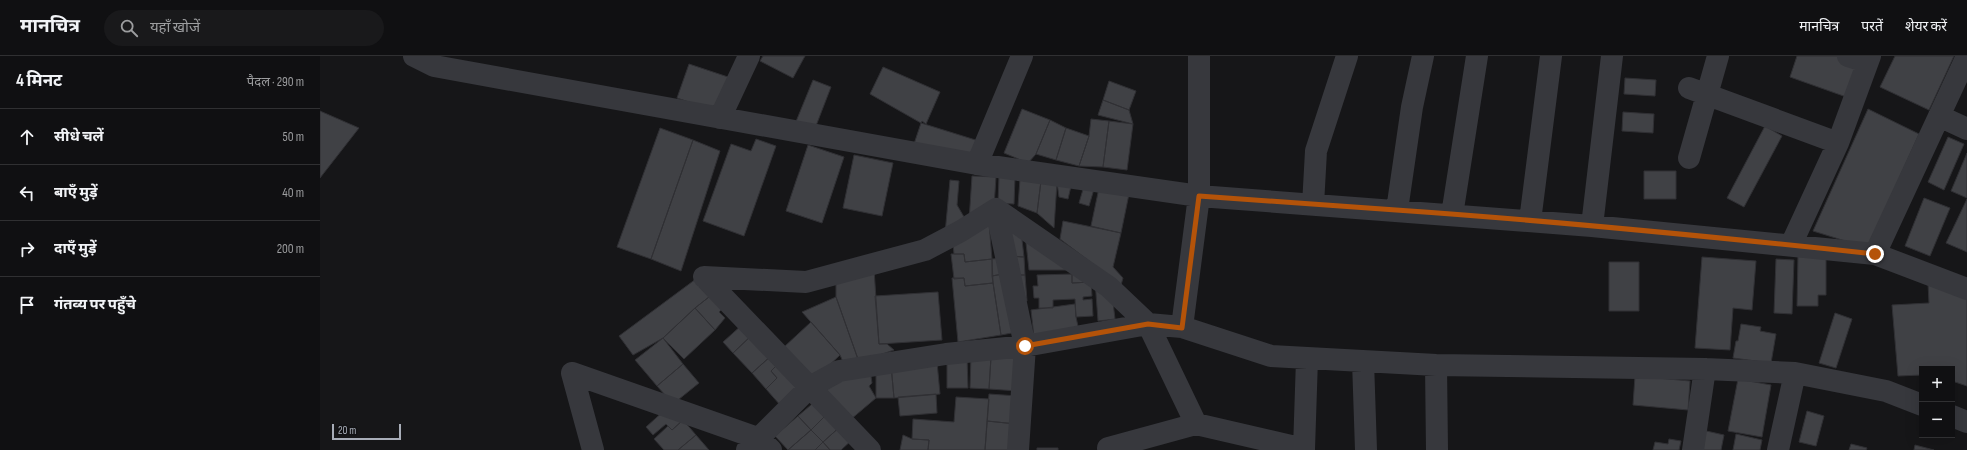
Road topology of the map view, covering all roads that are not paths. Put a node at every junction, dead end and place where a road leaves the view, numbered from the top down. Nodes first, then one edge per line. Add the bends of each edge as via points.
1 (414, 56) edge
2 (749, 56) edge
3 (1022, 56) edge
4 (1199, 56) edge
5 (1346, 56) edge
6 (1423, 56) edge
7 (1477, 56) edge
8 (1550, 56) edge
9 (1612, 56) edge
10 (1718, 56) edge
11 (1967, 56) edge
12 (1862, 58) edge
13 (1697, 92) junction
14 (1939, 116) junction
15 (720, 118) junction
16 (1967, 130) edge
17 (1838, 143) junction
18 (1689, 158) dead end
19 (977, 164) junction
20 (1199, 196) junction
21 (1313, 205) junction
22 (996, 209) junction
23 (1397, 210) junction
24 (1452, 215) junction
25 (1530, 221) junction
26 (1592, 226) junction
27 (1791, 245) junction
28 (1875, 254) junction
29 (1967, 289) edge
30 (1148, 324) junction
31 (1182, 328) junction
32 (1025, 346) junction
33 (1307, 358) junction
34 (1363, 361) junction
35 (1436, 365) junction
36 (1705, 369) junction
37 (1796, 373) junction
38 (810, 387) junction
39 (1919, 404) edge
40 (1955, 417) edge
41 (1967, 422) edge
42 (1196, 424) junction
43 (759, 446) edge
44 (1108, 448) dead end
45 (593, 450) edge
46 (870, 450) edge
47 (1018, 450) edge
48 (1366, 450) edge
49 (1437, 450) edge
50 (1693, 450) edge
51 (1778, 450) edge

1 - 15 street via 434,66
2 - 15 street
3 - 19 street
4 - 20 street
5 - 21 street via 1316,151
6 - 23 street via 1412,107
7 - 24 street
8 - 25 street
9 - 26 street
10 - 13 street
11 - 14 street
12 - 17 street
13 - 17 street
13 - 18 street
14 - 16 street
14 - 28 street
15 - 19 street
17 - 27 street
19 - 20 street
20 - 21 street
20 - 31 street
21 - 23 street
22 - 30 street via 1109,287
22 - 32 street
22 - 38 street via 925,250 806,282 704,277
23 - 24 street
24 - 25 street
25 - 26 street
26 - 27 street
27 - 28 street
28 - 29 street
30 - 31 street
30 - 32 street
30 - 42 street
31 - 33 street via 1271,356
32 - 38 street via 946,354 839,371
32 - 47 street
33 - 34 street
33 - 42 street via 1304,449
34 - 35 street
34 - 48 street
35 - 36 street
35 - 49 street
36 - 37 street
36 - 50 street
37 - 39 street via 1886,391
37 - 51 street
38 - 43 street
38 - 46 street
40 - 41 street
42 - 44 street
43 - 45 street via 572,373

